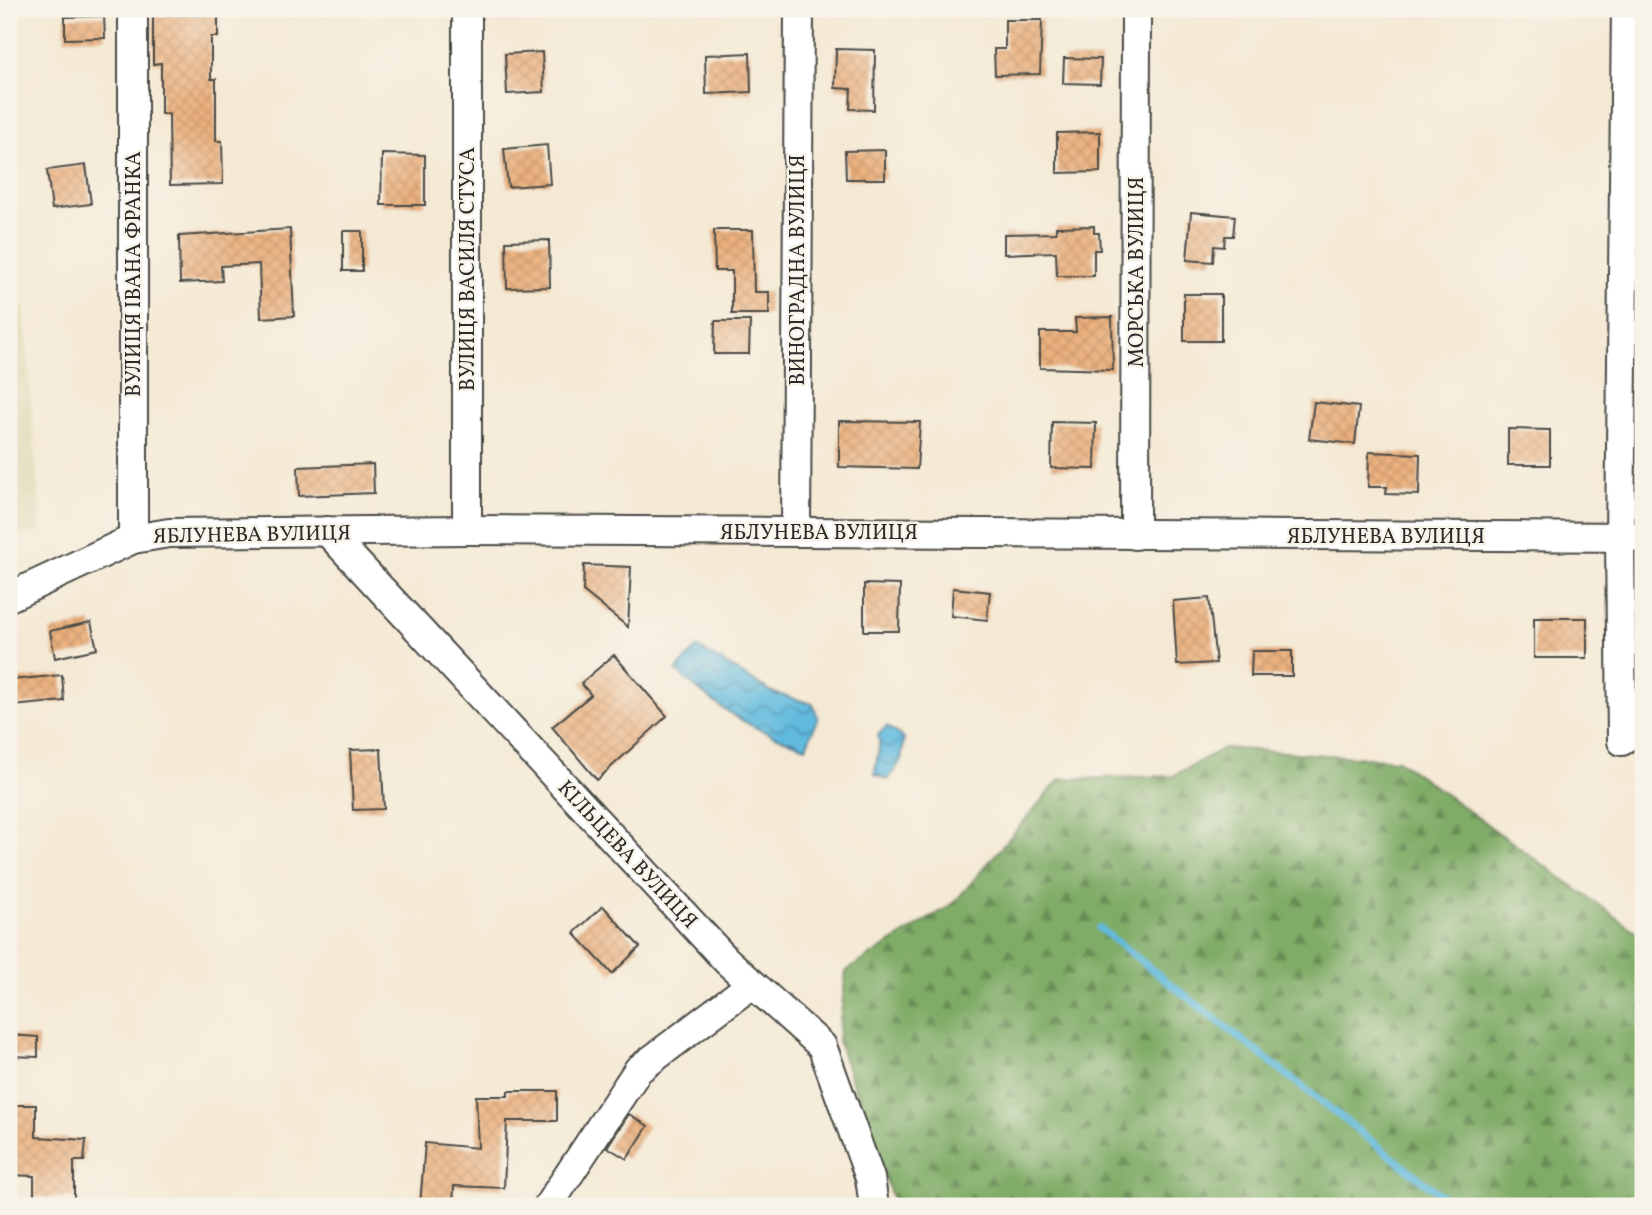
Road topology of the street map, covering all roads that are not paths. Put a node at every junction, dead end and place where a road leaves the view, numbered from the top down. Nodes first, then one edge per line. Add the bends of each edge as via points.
1 (133, 9) edge
2 (467, 9) edge
3 (799, 9) edge
4 (1136, 9) edge
5 (1626, 9) edge
6 (467, 530) junction
7 (327, 531) junction
8 (796, 532) junction
9 (1135, 535) junction
10 (1632, 537) edge
11 (133, 539) junction
12 (9, 597) edge
13 (1622, 741) dead end
14 (752, 984) junction
15 (548, 1206) edge
16 (874, 1206) edge

1 - 11 street, ВУЛИЦЯ ІВАНА ФРАНКА
2 - 6 street, ВУЛИЦЯ ВАСИЛЯ СТУСА
3 - 8 street, ВИНОГРАДНА ВУЛИЦЯ
4 - 9 street, МОРСЬКА ВУЛИЦЯ
5 - 10 street
6 - 7 street, ЯБЛУНЕВА ВУЛИЦЯ
6 - 8 street, ЯБЛУНЕВА ВУЛИЦЯ
7 - 11 street, ЯБЛУНЕВА ВУЛИЦЯ via 169,533
7 - 14 street, КІЛЬЦЕВА ВУЛИЦЯ
8 - 9 street, ЯБЛУНЕВА ВУЛИЦЯ
9 - 10 street, ЯБЛУНЕВА ВУЛИЦЯ
10 - 13 street
11 - 12 street, ЯБЛУНЕВА ВУЛИЦЯ
14 - 15 street via 638,1070
14 - 16 street, КІЛЬЦЕВА ВУЛИЦЯ via 822,1046 870,1178

